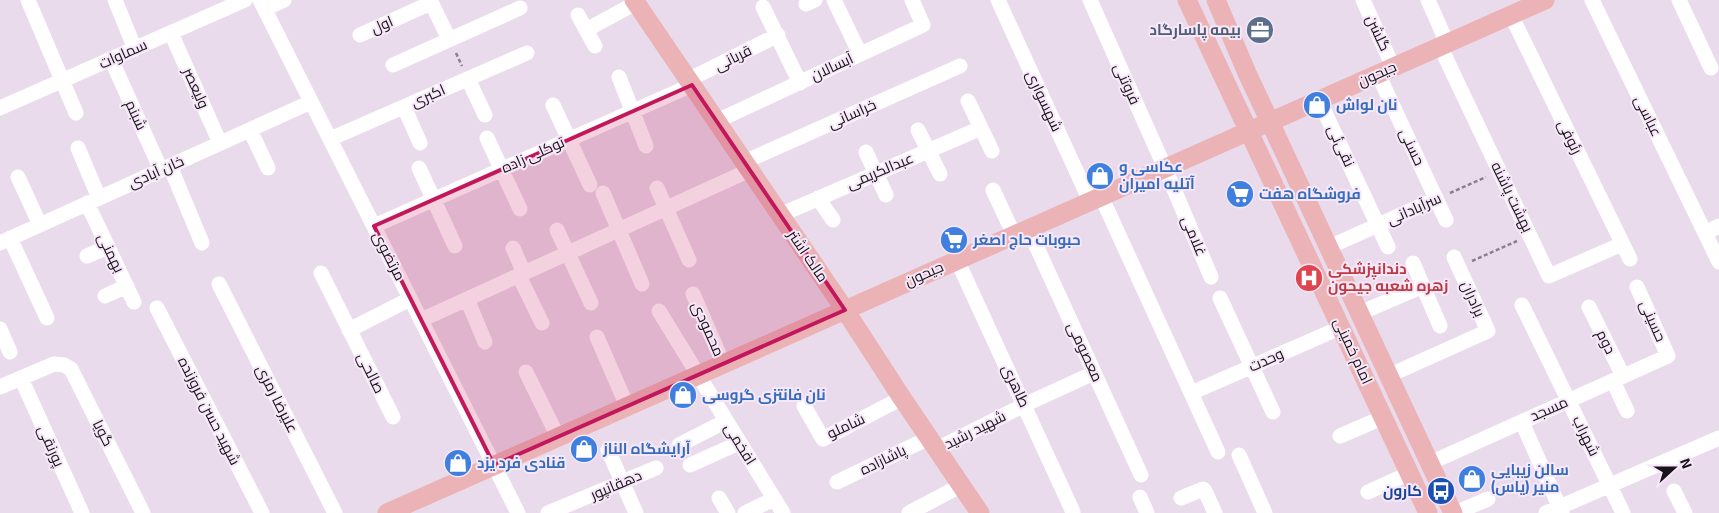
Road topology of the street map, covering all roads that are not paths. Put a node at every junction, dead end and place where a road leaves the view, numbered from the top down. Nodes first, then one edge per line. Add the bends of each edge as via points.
1 (28, 0) edge
2 (115, 0) edge
3 (245, 0) edge
4 (284, 0) edge
5 (834, 0) edge
6 (912, 0) edge
7 (998, 0) edge
8 (1090, 0) edge
9 (1187, 0) edge
10 (1216, 0) edge
11 (1362, 0) edge
12 (1428, 0) edge
13 (1544, 0) edge
14 (1592, 0) edge
15 (1679, 0) edge
16 (431, 2) edge
17 (635, 2) edge
18 (262, 4) edge
19 (762, 7) dead end
20 (520, 8) dead end
21 (578, 14) dead end
22 (1511, 15) junction
23 (586, 30) junction
24 (171, 33) junction
25 (360, 35) dead end
26 (778, 35) junction
27 (449, 39) junction
28 (1444, 45) junction
29 (594, 46) dead end
30 (135, 49) junction
31 (526, 53) dead end
32 (860, 54) junction
33 (110, 59) junction
34 (1243, 62) junction
35 (393, 65) dead end
36 (960, 66) dead end
37 (1711, 68) dead end
38 (1220, 70) junction
39 (1385, 70) junction
40 (619, 77) dead end
41 (468, 79) junction
42 (62, 81) junction
43 (690, 82) junction
44 (800, 83) junction
45 (1319, 100) junction
46 (968, 101) dead end
47 (311, 102) junction
48 (553, 105) dead end
49 (404, 107) junction
50 (0, 108) edge
51 (632, 111) junction
52 (76, 113) dead end
53 (484, 115) dead end
54 (716, 121) junction
55 (1270, 122) junction
56 (981, 128) junction
57 (250, 130) junction
58 (918, 130) dead end
59 (1248, 131) junction
60 (487, 138) dead end
61 (330, 139) junction
62 (568, 140) junction
63 (220, 143) junction
64 (420, 143) dead end
65 (646, 146) dead end
66 (78, 148) dead end
67 (928, 151) junction
68 (992, 151) dead end
69 (866, 152) dead end
70 (747, 166) junction
71 (166, 168) junction
72 (268, 168) dead end
73 (419, 168) dead end
74 (1165, 168) junction
75 (501, 169) junction
76 (876, 173) junction
77 (940, 174) dead end
78 (18, 177) dead end
79 (656, 188) dead end
80 (993, 190) dead end
81 (886, 195) dead end
82 (818, 198) junction
83 (433, 199) junction
84 (1096, 199) junction
85 (1436, 199) junction
86 (93, 201) junction
87 (666, 208) junction
88 (520, 210) dead end
89 (780, 215) junction
90 (832, 220) dead end
91 (1446, 220) dead end
92 (40, 225) junction
93 (1378, 225) junction
94 (374, 226) junction
95 (1719, 226) edge
96 (557, 230) dead end
97 (618, 230) junction
98 (1021, 232) junction
99 (1705, 233) junction
100 (5, 241) edge
101 (202, 243) dead end
102 (1622, 244) junction
103 (455, 246) dead end
104 (1329, 247) junction
105 (1388, 247) dead end
106 (108, 248) junction
107 (513, 248) dead end
108 (568, 253) junction
109 (88, 256) dead end
110 (1630, 259) dead end
111 (689, 260) dead end
112 (958, 260) junction
113 (1456, 262) road end
114 (1719, 262) edge
115 (1413, 263) dead end
116 (321, 273) dead end
117 (521, 274) junction
118 (1211, 277) dead end
119 (219, 284) dead end
120 (642, 284) dead end
121 (127, 286) junction
122 (1423, 286) junction
123 (1637, 287) dead end
124 (693, 294) dead end
125 (105, 296) dead end
126 (1220, 298) dead end
127 (410, 299) junction
128 (467, 299) junction
129 (134, 302) dead end
130 (591, 303) dead end
131 (1522, 305) dead end
132 (1589, 307) dead end
133 (156, 308) dead end
134 (845, 310) junction
135 (659, 311) dead end
136 (1360, 313) junction
137 (47, 318) dead end
138 (421, 320) junction
139 (542, 323) dead end
140 (1440, 326) dead end
141 (1342, 327) junction
142 (0, 330) edge
143 (349, 330) junction
144 (597, 336) dead end
145 (485, 342) dead end
146 (10, 352) dead end
147 (1668, 356) joint
148 (723, 363) junction
149 (1253, 366) junction
150 (526, 372) dead end
151 (1094, 373) junction
152 (697, 375) junction
153 (1390, 375) junction
154 (21, 378) junction
155 (1618, 379) junction
156 (0, 387) edge
157 (1191, 393) junction
158 (902, 398) junction
159 (1569, 401) junction
160 (1024, 404) junction
161 (627, 406) junction
162 (804, 406) dead end
163 (1627, 411) dead end
164 (1273, 412) dead end
165 (393, 417) dead end
166 (1384, 417) junction
167 (726, 421) junction
168 (1522, 422) junction
169 (1340, 436) dead end
170 (558, 437) junction
171 (1719, 438) edge
172 (739, 442) junction
173 (933, 443) junction
174 (679, 445) dead end
175 (608, 450) dead end
176 (1218, 452) dead end
177 (1239, 455) dead end
178 (1430, 463) junction
179 (494, 465) junction
180 (690, 465) dead end
181 (656, 468) dead end
182 (1410, 473) junction
183 (1141, 475) dead end
184 (622, 482) junction
185 (838, 482) dead end
186 (1610, 485) junction
187 (962, 486) junction
188 (1674, 491) dead end
189 (1368, 492) dead end
190 (1140, 497) dead end
191 (719, 498) dead end
192 (1181, 498) dead end
193 (774, 499) junction
194 (1488, 499) dead end
195 (1556, 511) edge
196 (977, 512) edge
197 (1074, 512) dead end
198 (82, 513) edge
199 (143, 513) edge
200 (262, 513) edge
201 (335, 513) edge
202 (387, 513) edge
203 (518, 513) edge
204 (548, 513) edge
205 (636, 513) edge
206 (728, 513) edge
207 (745, 513) edge
208 (783, 513) edge
209 (910, 513) edge
210 (1147, 513) edge
211 (1215, 513) edge
212 (1265, 513) edge
213 (1428, 513) edge
214 (1454, 513) edge
215 (1623, 513) edge
216 (1685, 513) edge

1 - 42 street
2 - 30 street
3 - 24 street, سماوات
4 - 18 street
5 - 32 street
6 - 32 street, آبسالان via 923,24
7 - 84 street, شهسواری
8 - 74 street, فروتنی
9 - 38 main road, امام خمینی
10 - 34 main road, امام خمینی
11 - 39 street, گلشن
12 - 28 street, بهشت پاشنه
13 - 22 main road, جیحون
14 - 99 street, عباسی
15 - 37 street
16 - 25 street, اول
16 - 27 street
17 - 23 street
17 - 43 main road, مالک اشتر
18 - 47 street, مرتضوی
19 - 26 street
20 - 27 street
21 - 23 street
22 - 28 main road, جیحون
22 - 102 street, رئوفی
23 - 29 street
24 - 30 street, سماوات
24 - 63 street, ولیعصر
26 - 43 street, قربانی
26 - 44 street
27 - 35 street
28 - 39 main road, جیحون
28 - 102 street, بهشت پاشنه via 1549,276
30 - 33 street, سماوات
31 - 41 street, اکبری
32 - 44 street, آبسالان
33 - 42 street, سماوات
33 - 71 street, شبنم
34 - 38 main road via 1239,72 1232,76
34 - 55 main road, امام خمینی
36 - 70 street, خراسانی
38 - 59 main road, امام خمینی
39 - 45 main road, جیحون
39 - 85 street, حسنی
40 - 51 street
41 - 49 street, اکبری
41 - 53 street
42 - 50 street, سماوات
42 - 52 street
43 - 51 street, توکلی زاده
43 - 54 main road, مالک اشتر
44 - 54 street, آبسالان
45 - 55 main road, جیحون
45 - 93 street, نقی‌ئی
46 - 56 street
47 - 57 street, خان آبادی
47 - 61 street, مرتضوی
48 - 62 street
49 - 61 street, اکبری
49 - 64 street
51 - 62 street, توکلی زاده
51 - 65 street
54 - 70 main road, مالک اشتر
55 - 59 main road, جیحون
55 - 104 main road, امام خمینی
56 - 67 street, عبدالکریمی
56 - 68 street
57 - 63 street, خان آبادی
57 - 72 street
58 - 67 street
59 - 74 main road, جیحون
59 - 141 main road, امام خمینی
60 - 75 street
61 - 94 street, مرتضوی
62 - 75 street, توکلی زاده
62 - 97 street
63 - 71 street, خان آبادی
66 - 86 street, بهمنی
67 - 76 street, عبدالکریمی
67 - 77 street
69 - 76 street
70 - 87 street, خراسانی
70 - 89 main road, مالک اشتر
71 - 86 street, خان آبادی
71 - 101 street, شبنم
73 - 83 street
74 - 84 main road, جیحون
74 - 118 street, غلامی
75 - 83 street, توکلی زاده
75 - 88 street
76 - 81 street
76 - 82 street, عبدالکریمی
78 - 92 street
79 - 87 street
80 - 98 street, معصومی
82 - 89 street, عبدالکریمی
82 - 90 street
83 - 94 street, توکلی زاده
83 - 103 street
84 - 98 main road, جیحون
84 - 157 street, شهسواری
85 - 91 street, حسنی
85 - 93 street, سرآبادانی
86 - 92 street, خان آبادی
86 - 106 street, بهمنی
87 - 97 street, خراسانی
87 - 111 street
89 - 134 main road, مالک اشتر
92 - 100 street, خان آبادی
93 - 104 street, سرآبادانی
93 - 105 street, نقی‌ئی
94 - 127 street, مرتضوی
95 - 99 street
96 - 108 street
97 - 108 street, خراسانی
97 - 120 street
98 - 112 main road, جیحون
98 - 151 street, معصومی
99 - 114 street, عباسی
100 - 137 street
102 - 110 street, رئوفی
104 - 136 main road, امام خمینی
106 - 109 street
106 - 121 street, بهمنی
107 - 117 street
108 - 117 street, خراسانی
108 - 130 street
112 - 134 main road, جیحون
112 - 160 street, طاهری
113 - 153 street, برادران via 1488,331
115 - 122 street
116 - 143 street, صالحی
117 - 128 street, خراسانی
117 - 139 street
119 - 201 street, علیرضا رمزی
121 - 125 street
121 - 129 street, بهمنی
122 - 136 street
122 - 140 street
123 - 147 street, حسینی
124 - 148 street, محمودی
126 - 149 street
127 - 138 street, مرتضوی
127 - 143 street
128 - 138 street, خراسانی
128 - 145 street
131 - 159 street, شهراب
132 - 155 street, دوم
133 - 200 street, شهید حسن فروزنده
134 - 148 main road, جیحون
134 - 158 main road, مالک اشتر
135 - 152 street, افخمی
136 - 153 main road, امام خمینی
138 - 179 street, مرتضوی
141 - 149 street, وحدت
141 - 166 main road, امام خمینی
142 - 146 street
143 - 165 street, صالحی
144 - 161 street
147 - 155 street, مسجد
148 - 152 main road, جیحون
149 - 157 street, وحدت
149 - 164 street
150 - 170 street
151 - 160 street, شهید رشید
151 - 183 street, معصومی
152 - 161 main road, جیحون
152 - 167 street, افخمی
153 - 178 main road, امام خمینی
154 - 156 street
154 - 198 street, پورنقی
154 - 199 street, گویا via 54,364 71,369
155 - 159 street, مسجد
155 - 163 street
157 - 176 street, شهسواری
158 - 162 street, شاملو via 823,439
158 - 173 main road, مالک اشتر
159 - 168 street, مسجد
159 - 186 street, شهراب
160 - 173 street, شهید رشید
160 - 197 street, طاهری
161 - 170 main road, جیحون
166 - 169 street
166 - 182 main road, امام خمینی
167 - 172 street, افخمی
167 - 174 street
168 - 178 street, مسجد
168 - 195 street
170 - 179 main road, جیحون
171 - 186 street
172 - 180 street
172 - 193 street, افخمی
173 - 185 street, پاشازاده
173 - 187 main road, مالک اشتر
175 - 184 street
177 - 212 street
178 - 214 main road, امام خمینی
179 - 202 main road, جیحون
179 - 203 street, مرتضوی
181 - 184 street, دهقانپور
182 - 189 street
182 - 213 main road, امام خمینی
184 - 204 street, دهقانپور
184 - 205 street
186 - 195 street
186 - 215 street, شهراب
187 - 196 main road, مالک اشتر
187 - 209 street
188 - 216 street
190 - 210 street
191 - 206 street
192 - 211 street via 1202,490
193 - 207 street
193 - 208 street, افخمی
194 - 214 street

